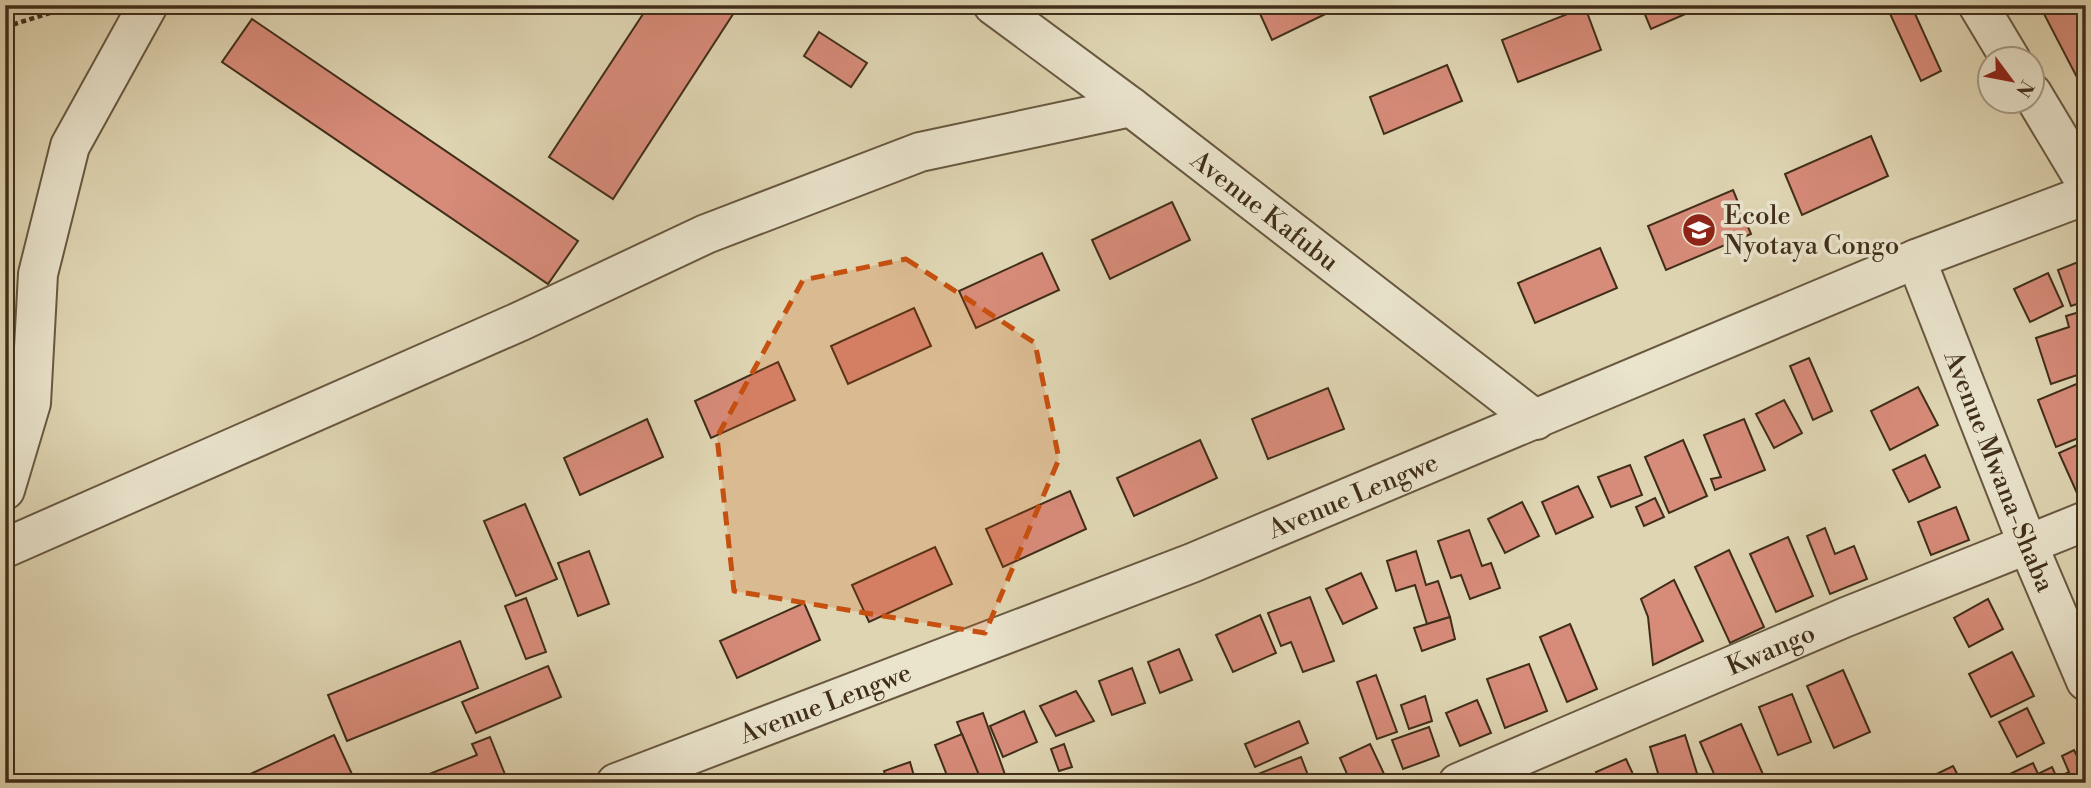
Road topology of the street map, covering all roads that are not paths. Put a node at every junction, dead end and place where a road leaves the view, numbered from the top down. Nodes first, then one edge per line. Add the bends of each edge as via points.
1 (148, 5) edge
2 (993, 5) edge
3 (1978, 5) edge
4 (2003, 46) edge
5 (1131, 107) junction
6 (2046, 116) edge
7 (2086, 183) edge
8 (2086, 195) edge
9 (1916, 259) junction
10 (1536, 420) junction
11 (5, 490) edge
12 (2086, 521) edge
13 (2028, 545) junction
14 (5, 548) edge
15 (2086, 681) edge
16 (616, 783) edge
17 (1458, 783) edge

1 - 11 street via 69,146 38,274 31,403
2 - 5 street, Avenue Kafubu
3 - 4 street
5 - 10 street, Avenue Kafubu
5 - 14 street via 920,152 706,234 496,332
6 - 7 street
8 - 9 street, Avenue Lengwe
9 - 10 street, Avenue Lengwe
9 - 13 street, Avenue Mwana-Shaba
10 - 16 street, Avenue Lengwe via 1192,563
12 - 13 street, Kwango
13 - 15 street, Avenue Mwana-Shaba
13 - 17 street, Kwango via 1846,617

